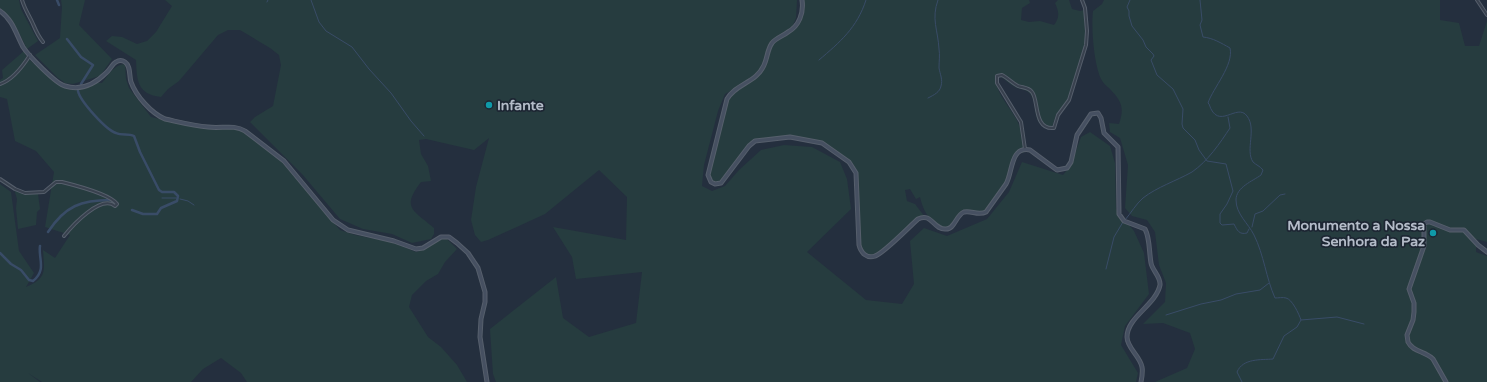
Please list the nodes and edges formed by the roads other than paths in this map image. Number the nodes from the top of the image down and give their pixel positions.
1 (22, 0) edge
2 (802, 0) edge
3 (1082, 0) edge
4 (1477, 0) edge
5 (0, 12) edge
6 (1487, 15) edge
7 (43, 42) dead end
8 (30, 56) junction
9 (0, 84) edge
10 (1025, 149) junction
11 (0, 179) edge
12 (64, 236) dead end
13 (1487, 252) edge
14 (487, 382) edge
15 (1141, 382) edge
16 (1446, 382) edge

1 - 7 street
2 - 10 main road
3 - 10 street
4 - 6 street
5 - 8 main road
8 - 9 street
8 - 14 main road
10 - 15 main road
11 - 12 street
13 - 16 main road

